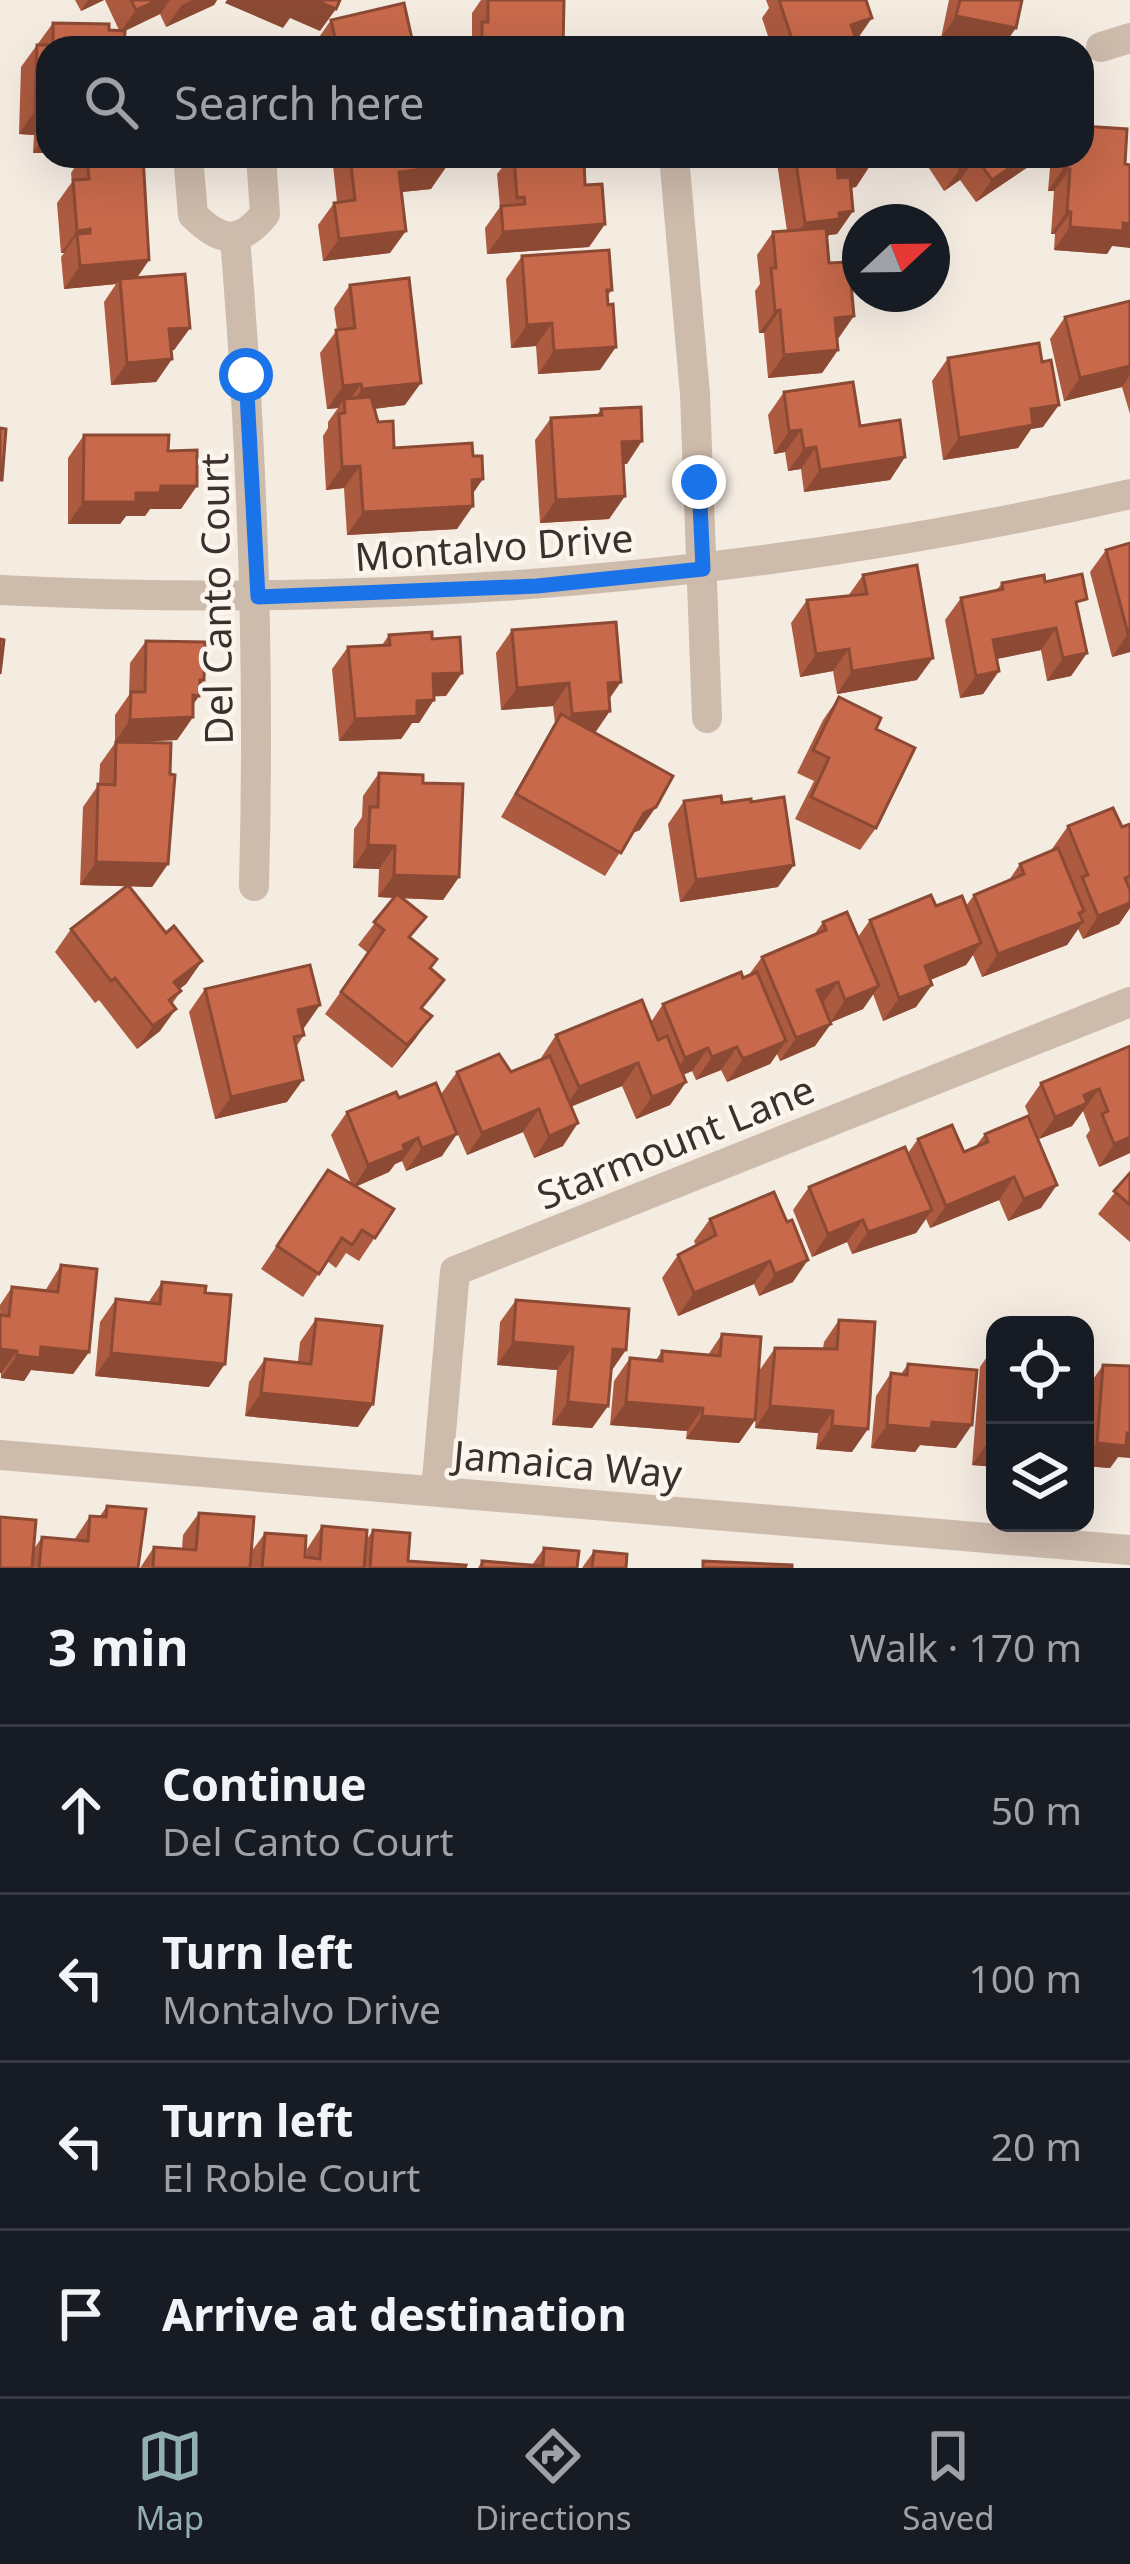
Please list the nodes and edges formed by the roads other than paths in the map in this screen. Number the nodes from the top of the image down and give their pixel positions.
1 (189, 168) edge
2 (262, 168) edge
3 (675, 168) edge
4 (235, 238) junction
5 (1130, 494) edge
6 (703, 569) junction
7 (0, 590) edge
8 (258, 597) junction
9 (707, 718) dead end
10 (254, 886) dead end
11 (1130, 1002) edge
12 (0, 1454) edge
13 (436, 1491) junction
14 (1130, 1550) edge

1 - 4 street
2 - 4 street
3 - 6 street
4 - 8 street, Del Canto Court
5 - 6 street, Montalvo Drive
6 - 8 street, Montalvo Drive
6 - 9 street
7 - 8 street, Montalvo Drive
8 - 10 street, Del Canto Court
11 - 13 street, Starmount Lane
12 - 13 street, Jamaica Way
13 - 14 street, Jamaica Way

